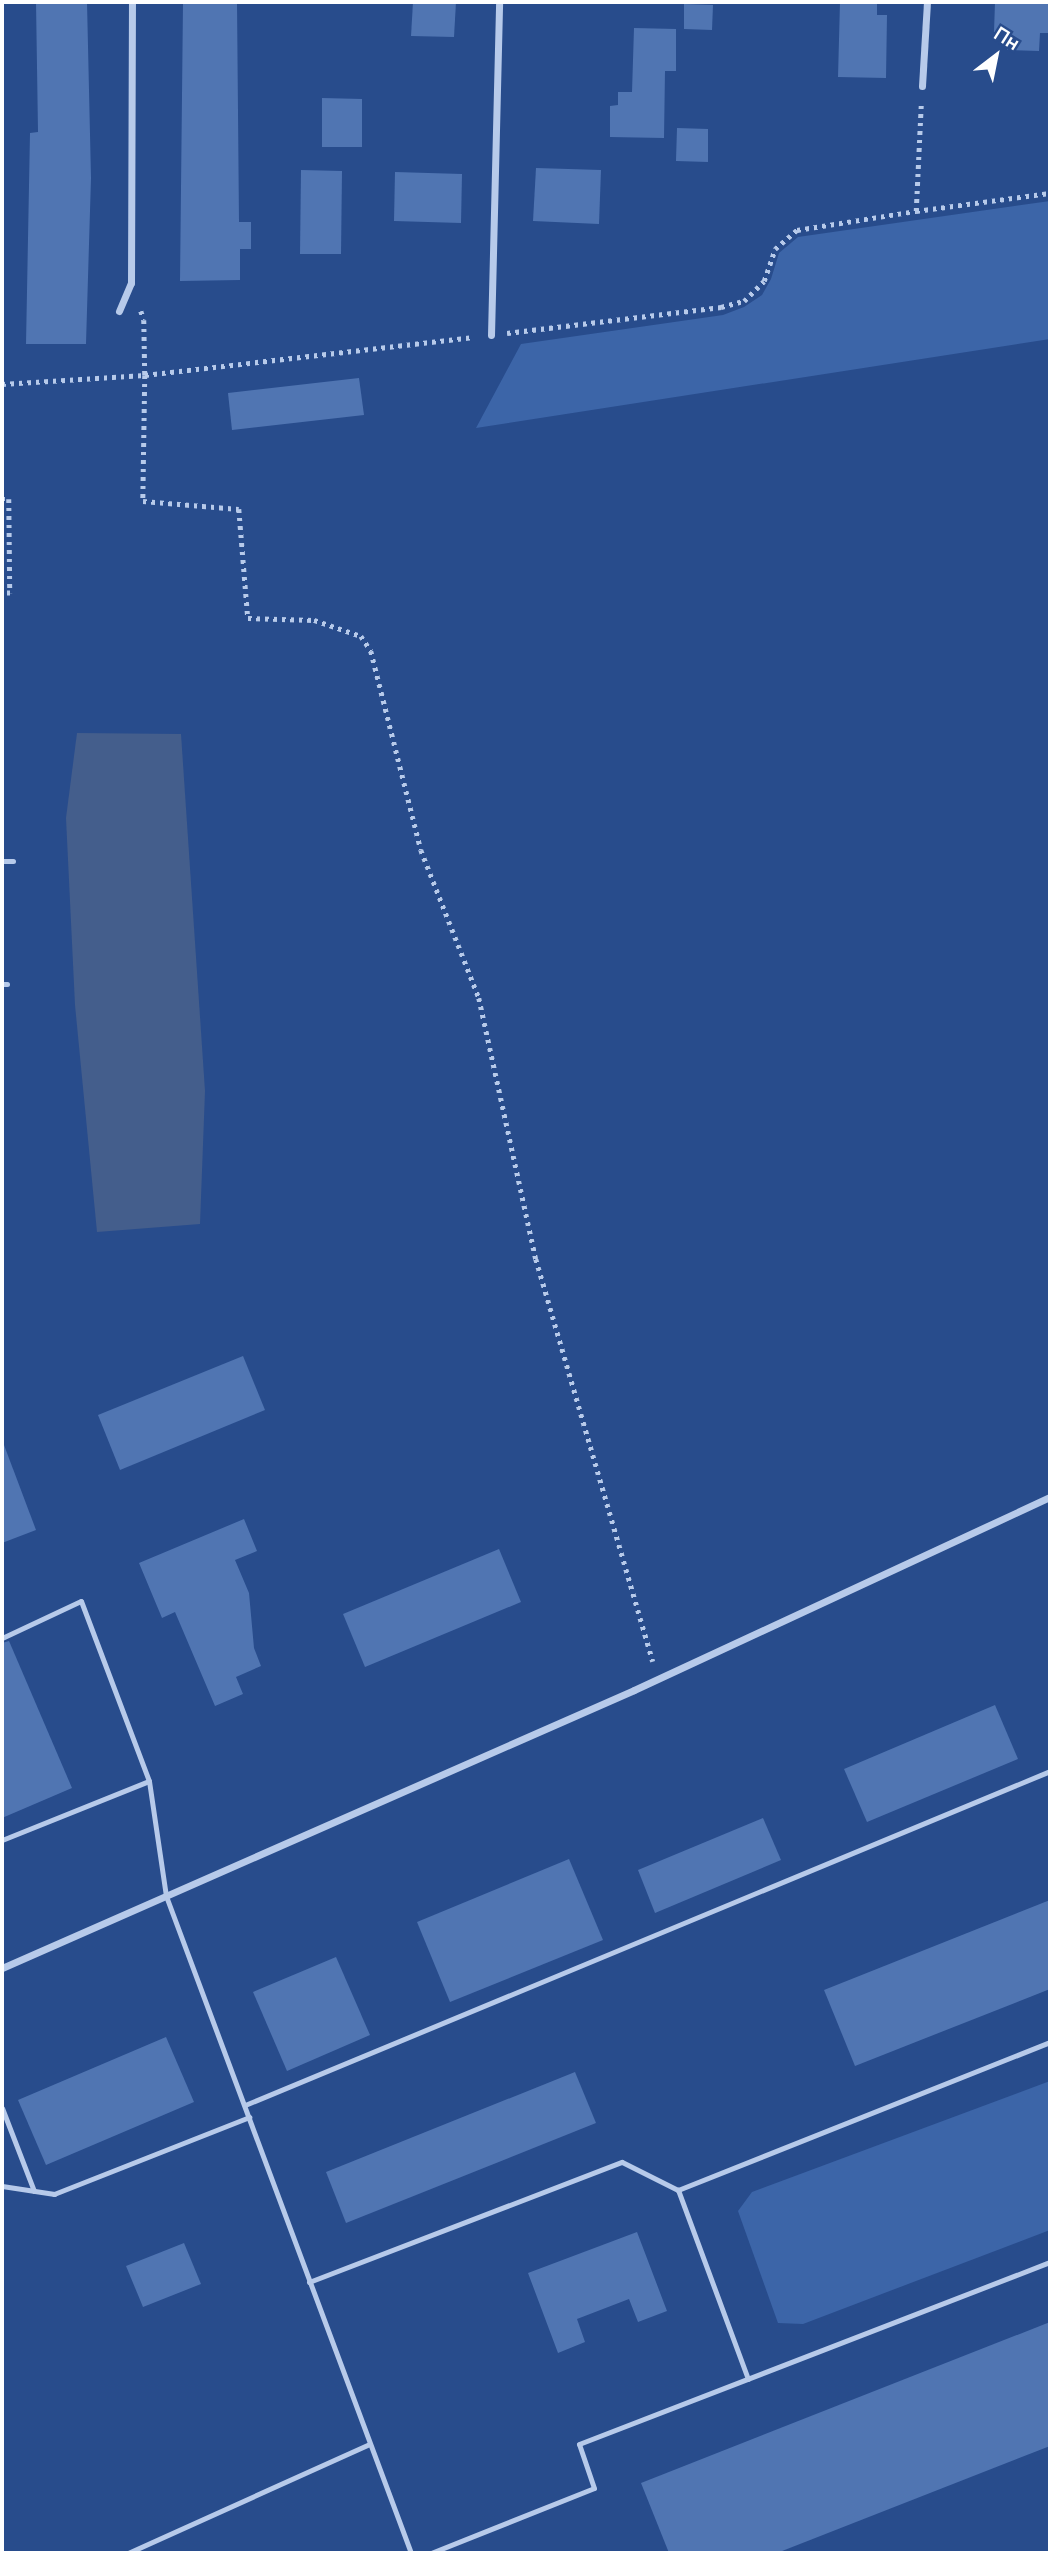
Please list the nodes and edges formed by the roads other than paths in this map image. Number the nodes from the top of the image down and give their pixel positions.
1 (132, 2) edge
2 (499, 2) edge
3 (927, 2) edge
4 (922, 86) road end
5 (119, 311) dead end
6 (491, 335) road end
7 (2, 861) edge
8 (13, 861) dead end
9 (1050, 1497) edge
10 (2, 1638) edge
11 (1050, 1772) edge
12 (149, 1781) junction
13 (2, 1840) edge
14 (166, 1896) junction
15 (2, 1968) edge
16 (1050, 2042) edge
17 (245, 2105) junction
18 (2, 2108) edge
19 (249, 2117) junction
20 (2, 2186) edge
21 (678, 2190) junction
22 (34, 2192) junction
23 (1050, 2262) edge
24 (309, 2282) junction
25 (748, 2379) junction
26 (369, 2444) junction
27 (128, 2553) edge
28 (411, 2553) edge
29 (431, 2553) edge

1 - 5 street
2 - 6 street
3 - 4 street
7 - 8 lane
9 - 14 street
10 - 12 lane
11 - 17 lane
12 - 13 lane
12 - 14 lane
14 - 15 street
14 - 17 lane
16 - 21 lane
17 - 19 lane
18 - 22 lane
19 - 22 lane
19 - 24 lane
20 - 22 lane
21 - 24 lane
21 - 25 lane
23 - 25 lane
24 - 26 lane
25 - 29 lane
26 - 27 lane
26 - 28 lane

